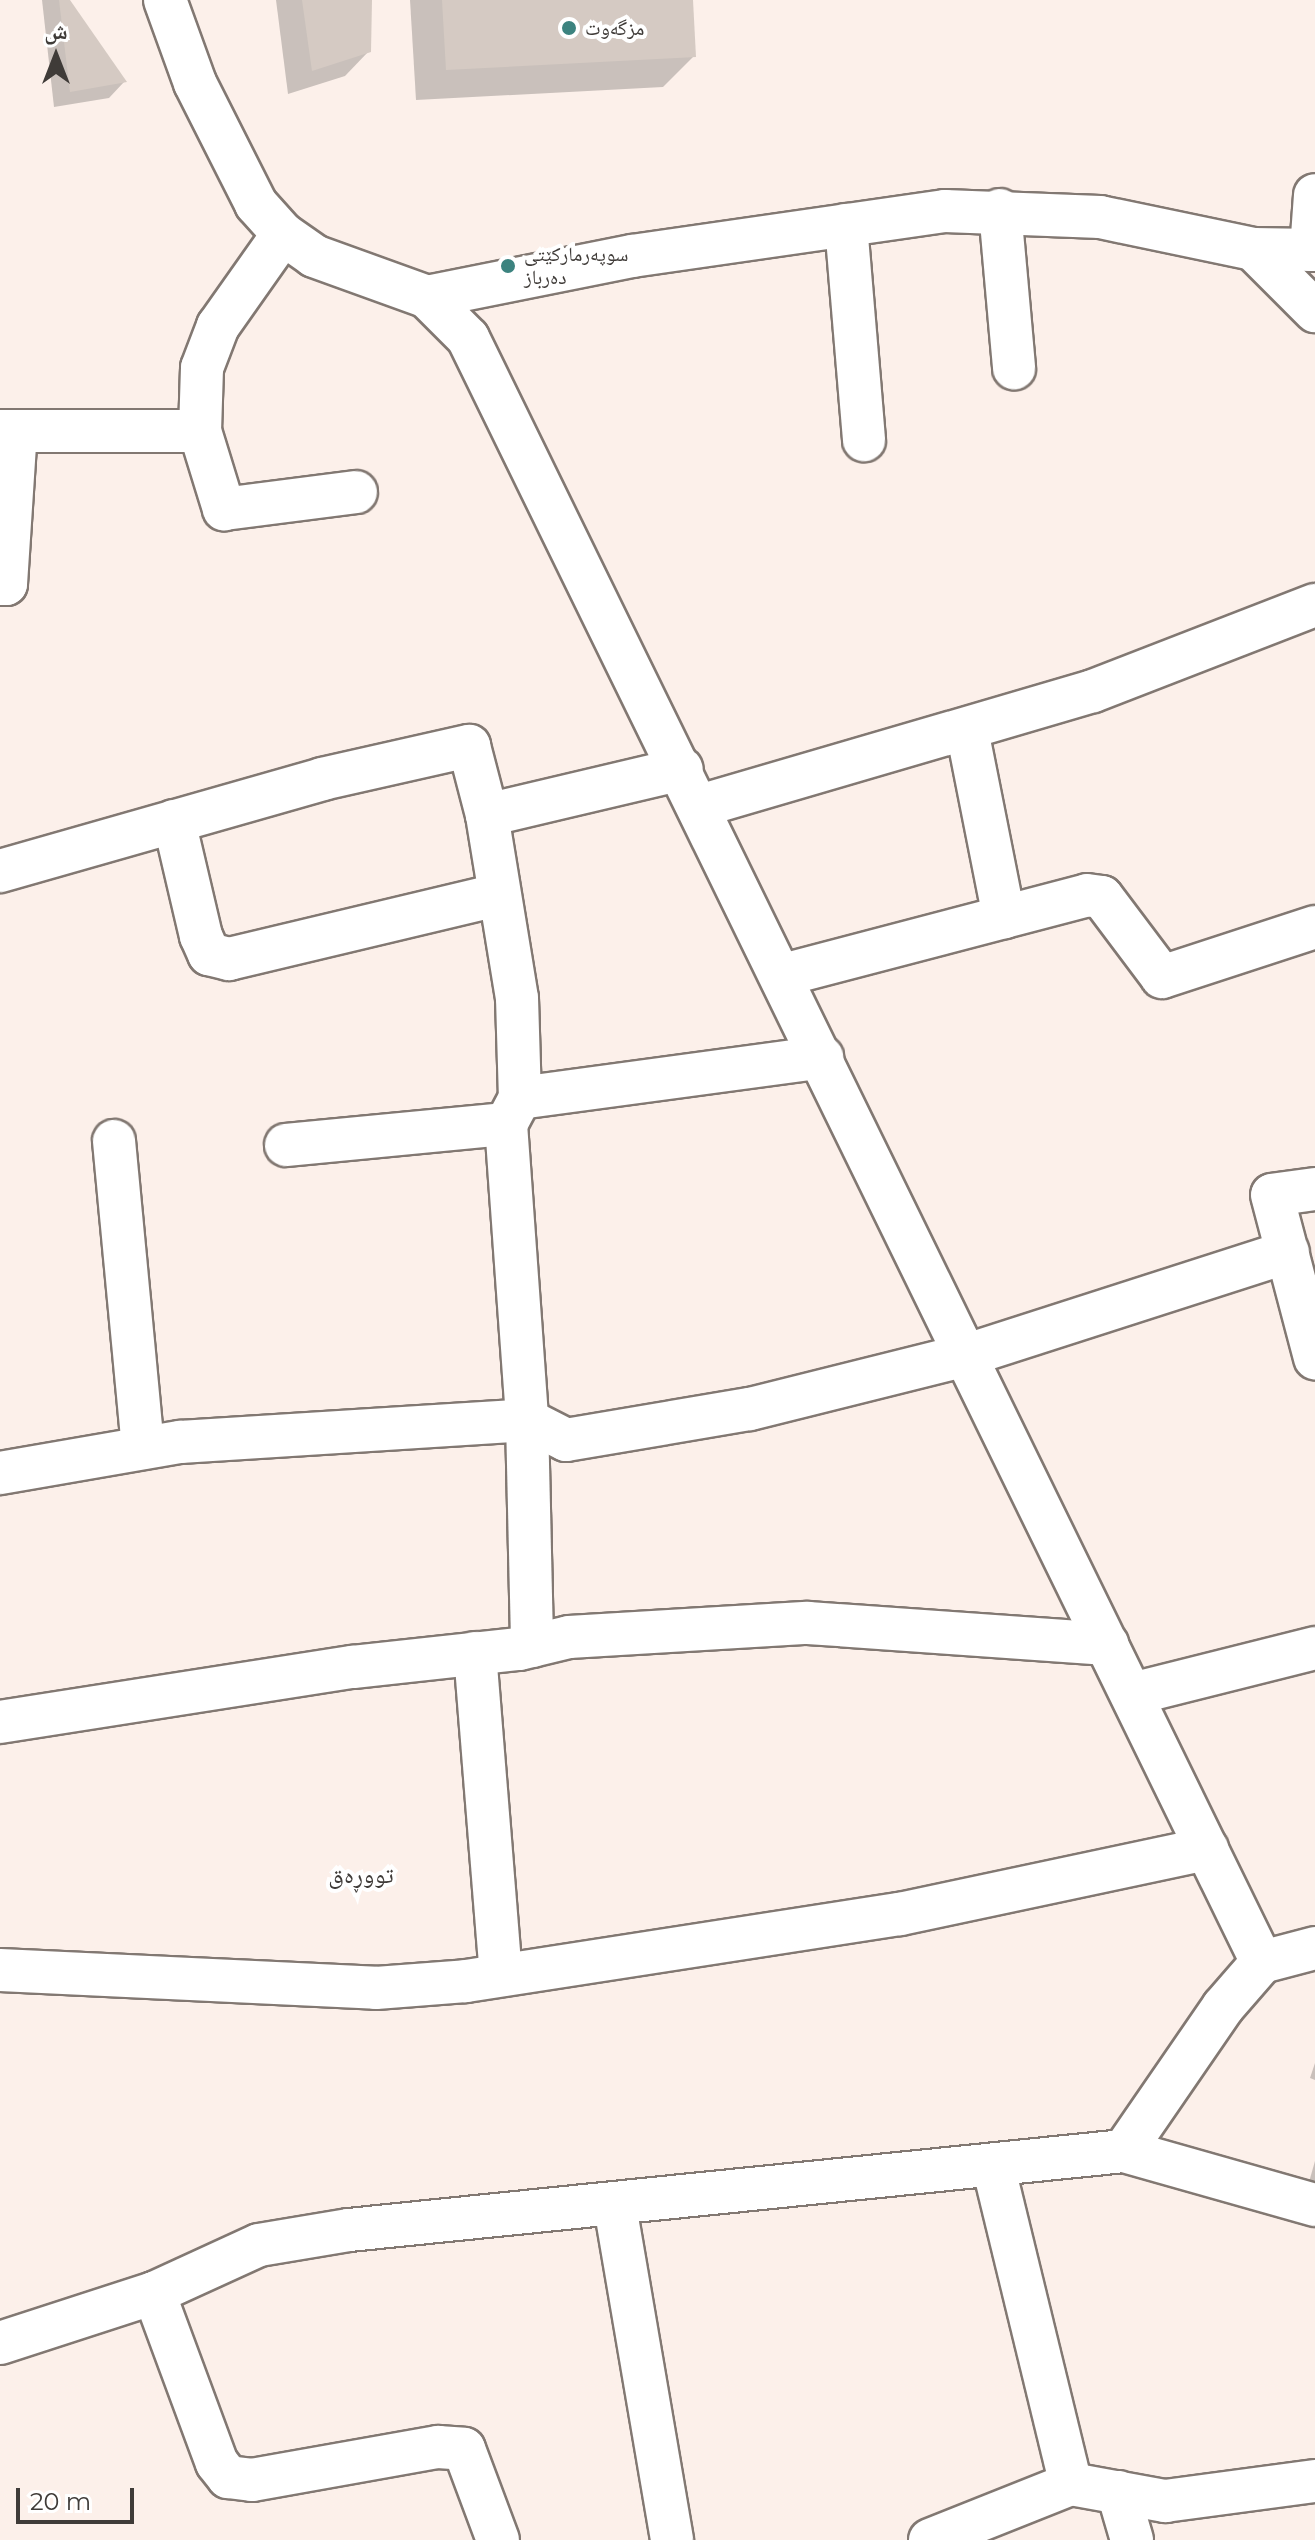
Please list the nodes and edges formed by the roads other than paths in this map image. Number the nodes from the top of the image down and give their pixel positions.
1 (165, 0) edge
2 (1315, 195) edge
3 (1000, 210) junction
4 (846, 225) junction
5 (283, 234) junction
6 (1253, 249) junction
7 (1313, 250) edge
8 (427, 297) junction
9 (1315, 311) edge
10 (1014, 368) dead end
11 (8, 431) edge
12 (200, 431) junction
13 (864, 440) dead end
14 (356, 492) dead end
15 (0, 584) edge
16 (1315, 605) edge
17 (967, 730) junction
18 (691, 787) junction
19 (487, 815) junction
20 (174, 821) junction
21 (0, 871) edge
22 (498, 895) junction
23 (1004, 917) junction
24 (1315, 927) edge
25 (783, 975) junction
26 (822, 1057) junction
27 (513, 1111) junction
28 (114, 1141) dead end
29 (286, 1145) dead end
30 (1315, 1189) edge
31 (1288, 1252) junction
32 (1313, 1343) edge
33 (967, 1355) junction
34 (527, 1420) junction
35 (143, 1448) junction
36 (0, 1473) edge
37 (1107, 1644) junction
38 (532, 1646) junction
39 (1315, 1648) edge
40 (475, 1653) junction
41 (1132, 1694) junction
42 (0, 1722) edge
43 (1207, 1849) junction
44 (1315, 1948) edge
45 (1262, 1962) junction
46 (0, 1970) edge
47 (501, 1975) junction
48 (1124, 2151) junction
49 (993, 2165) junction
50 (1315, 2205) edge
51 (615, 2206) junction
52 (154, 2293) junction
53 (0, 2343) edge
54 (1315, 2481) edge
55 (1071, 2484) junction
56 (1118, 2492) junction
57 (498, 2540) edge
58 (672, 2540) edge
59 (930, 2540) edge
60 (1132, 2540) edge

1 - 5 street
2 - 7 street
3 - 4 street
3 - 6 street
3 - 10 street
4 - 8 street
4 - 13 street
5 - 8 street
5 - 12 street
6 - 7 street
6 - 9 street
8 - 18 street
11 - 12 street
11 - 15 street
12 - 14 street
16 - 17 street
17 - 18 street
17 - 23 street
18 - 19 street
18 - 25 street
19 - 20 street
19 - 22 street
20 - 21 street
20 - 22 street
22 - 27 street
23 - 24 street
23 - 25 street
25 - 26 street
26 - 27 street
26 - 33 street
27 - 29 street
27 - 34 street
28 - 35 street
30 - 31 street
31 - 32 street
31 - 33 street
33 - 34 street
33 - 37 street
34 - 35 street
34 - 38 street
35 - 36 street
37 - 38 street
37 - 41 street
38 - 40 street
39 - 41 street
40 - 42 street
40 - 47 street
41 - 43 street
43 - 45 street
43 - 47 street
44 - 45 street
45 - 48 street
46 - 47 street
48 - 49 street
48 - 50 street
49 - 51 street
49 - 55 street
51 - 52 street
51 - 58 street
52 - 53 street
52 - 57 street
54 - 56 street
55 - 56 street
55 - 59 street
56 - 60 street

